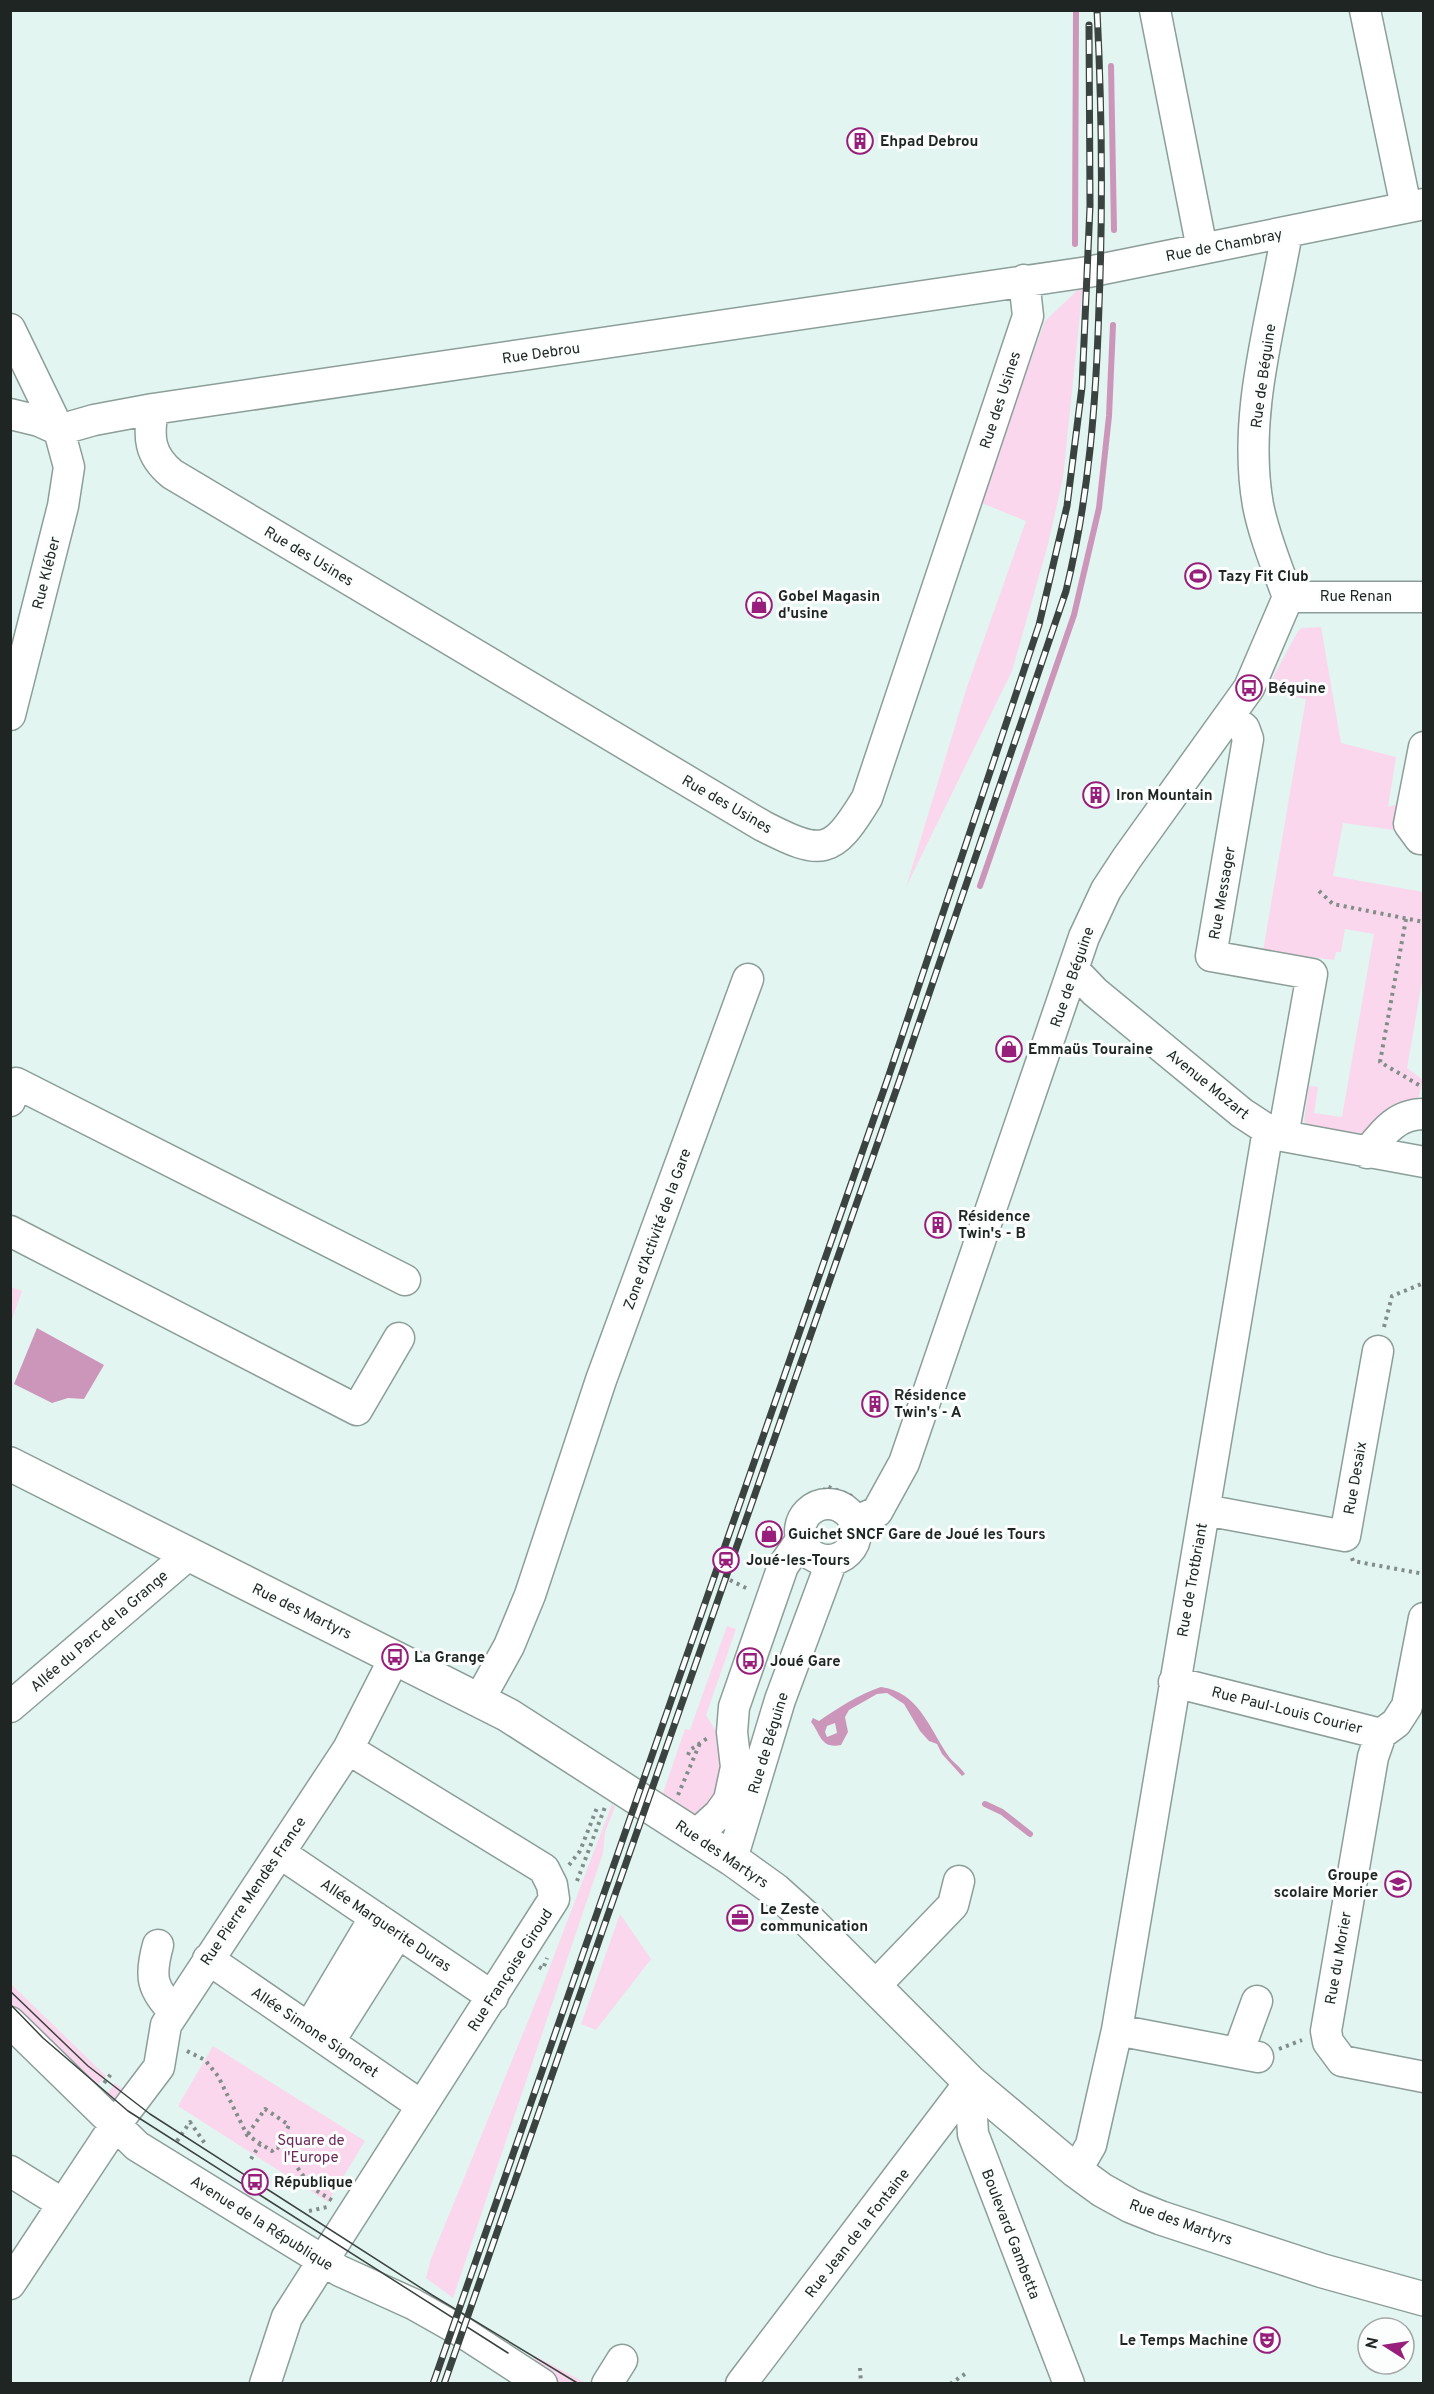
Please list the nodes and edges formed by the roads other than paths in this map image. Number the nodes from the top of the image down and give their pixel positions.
1 (1155, 10) edge
2 (1365, 10) edge
3 (1415, 205) edge
4 (1287, 232) junction
5 (1202, 249) junction
6 (1024, 280) junction
7 (10, 328) edge
8 (153, 409) junction
9 (10, 414) edge
10 (59, 430) junction
11 (1288, 597) junction
12 (1424, 597) edge
13 (10, 715) edge
14 (1229, 717) junction
15 (1424, 747) edge
16 (1422, 839) edge
17 (1073, 969) junction
18 (748, 979) dead end
19 (10, 1101) edge
20 (1423, 1103) edge
21 (1275, 1133) junction
22 (1367, 1152) junction
23 (1424, 1162) edge
24 (10, 1231) edge
25 (405, 1280) dead end
26 (399, 1338) dead end
27 (1378, 1351) road end
28 (10, 1464) edge
29 (1205, 1510) junction
30 (854, 1522) junction
31 (801, 1540) junction
32 (188, 1555) junction
33 (832, 1560) junction
34 (1424, 1618) edge
35 (395, 1657) junction
36 (1174, 1682) junction
37 (479, 1700) junction
38 (10, 1707) edge
39 (1380, 1734) junction
40 (348, 1749) junction
41 (750, 1755) junction
42 (696, 1835) junction
43 (280, 1853) junction
44 (732, 1859) junction
45 (959, 1881) dead end
46 (387, 1925) junction
47 (158, 1946) dead end
48 (208, 1959) junction
49 (875, 1986) junction
50 (493, 1997) junction
51 (1257, 2001) dead end
52 (174, 2012) junction
53 (12, 2029) edge
54 (1117, 2030) junction
55 (319, 2035) junction
56 (1424, 2077) edge
57 (970, 2082) junction
58 (422, 2106) junction
59 (116, 2124) junction
60 (10, 2171) edge
61 (1076, 2171) junction
62 (63, 2204) junction
63 (323, 2261) junction
64 (10, 2284) edge
65 (1424, 2299) edge
66 (265, 2384) edge
67 (542, 2384) edge
68 (741, 2384) edge
69 (1069, 2384) edge

1 - 5 street
2 - 3 street
3 - 4 street, Rue de Chambray
4 - 5 street, Rue de Chambray
4 - 11 street, Rue de Béguine
5 - 6 street, Rue de Chambray
6 - 8 street, Rue Debrou
6 - 8 street, Rue des Usines
7 - 10 street, Rue Kléber
8 - 10 street, Rue Debrou
9 - 10 street
10 - 13 street, Rue Kléber
11 - 12 street, Rue Renan
11 - 14 street, Rue de Béguine
14 - 17 street, Rue de Béguine
14 - 21 street, Rue Messager
15 - 16 street
17 - 21 street, Avenue Mozart
17 - 30 street, Rue de Béguine
18 - 37 street, Zone d’Activité de la Gare
19 - 25 street
20 - 22 street
21 - 22 street, Avenue Mozart
21 - 29 street, Rue de Trotbriant
22 - 23 street, Avenue Mozart
24 - 26 street
27 - 29 street, Rue Desaix
28 - 32 main road, Rue des Martyrs
29 - 36 street, Rue de Trotbriant
30 - 31 street, Rue de Béguine
30 - 33 street, Rue de Béguine
31 - 33 street
31 - 41 street, Rue de Béguine
32 - 35 main road, Rue des Martyrs
32 - 38 street, Allée du Parc de la Grange
33 - 41 street, Rue de Béguine
34 - 39 street, Rue Paul-Louis Courier
35 - 37 main road, Rue des Martyrs
35 - 40 street, Rue Pierre Mendès France
36 - 39 street, Rue Paul-Louis Courier
36 - 54 street, Rue de Trotbriant
37 - 42 main road, Rue des Martyrs
39 - 56 street, Rue du Morier
40 - 43 street, Rue Pierre Mendès France
40 - 50 street, Rue Françoise Giroud
41 - 42 street, Rue de Béguine
41 - 44 street, Rue de Béguine
42 - 44 main road, Rue des Martyrs
43 - 46 street, Allée Marguerite Duras
43 - 48 street, Rue Pierre Mendès France
44 - 49 main road, Rue des Martyrs
45 - 49 street
46 - 50 street, Allée Marguerite Duras
46 - 55 street
47 - 52 street
48 - 52 street, Rue Pierre Mendès France
48 - 55 street, Allée Simone Signoret
49 - 57 main road, Rue des Martyrs
50 - 58 street, Rue Françoise Giroud
51 - 54 street
52 - 59 street, Rue Pierre Mendès France
53 - 59 street, Avenue de la République
54 - 61 street, Rue de Trotbriant
55 - 58 street, Allée Simone Signoret
57 - 61 main road, Rue des Martyrs
57 - 68 street, Rue Jean de la Fontaine
57 - 69 street, Boulevard Gambetta
58 - 63 street, Rue Françoise Giroud
59 - 62 street, Rue Pierre Mendès France
59 - 63 street, Avenue de la République
60 - 62 street
61 - 65 main road, Rue des Martyrs
62 - 64 street, Rue Pierre Mendès France
63 - 66 street, Rue Françoise Giroud
63 - 67 street, Avenue de la République

